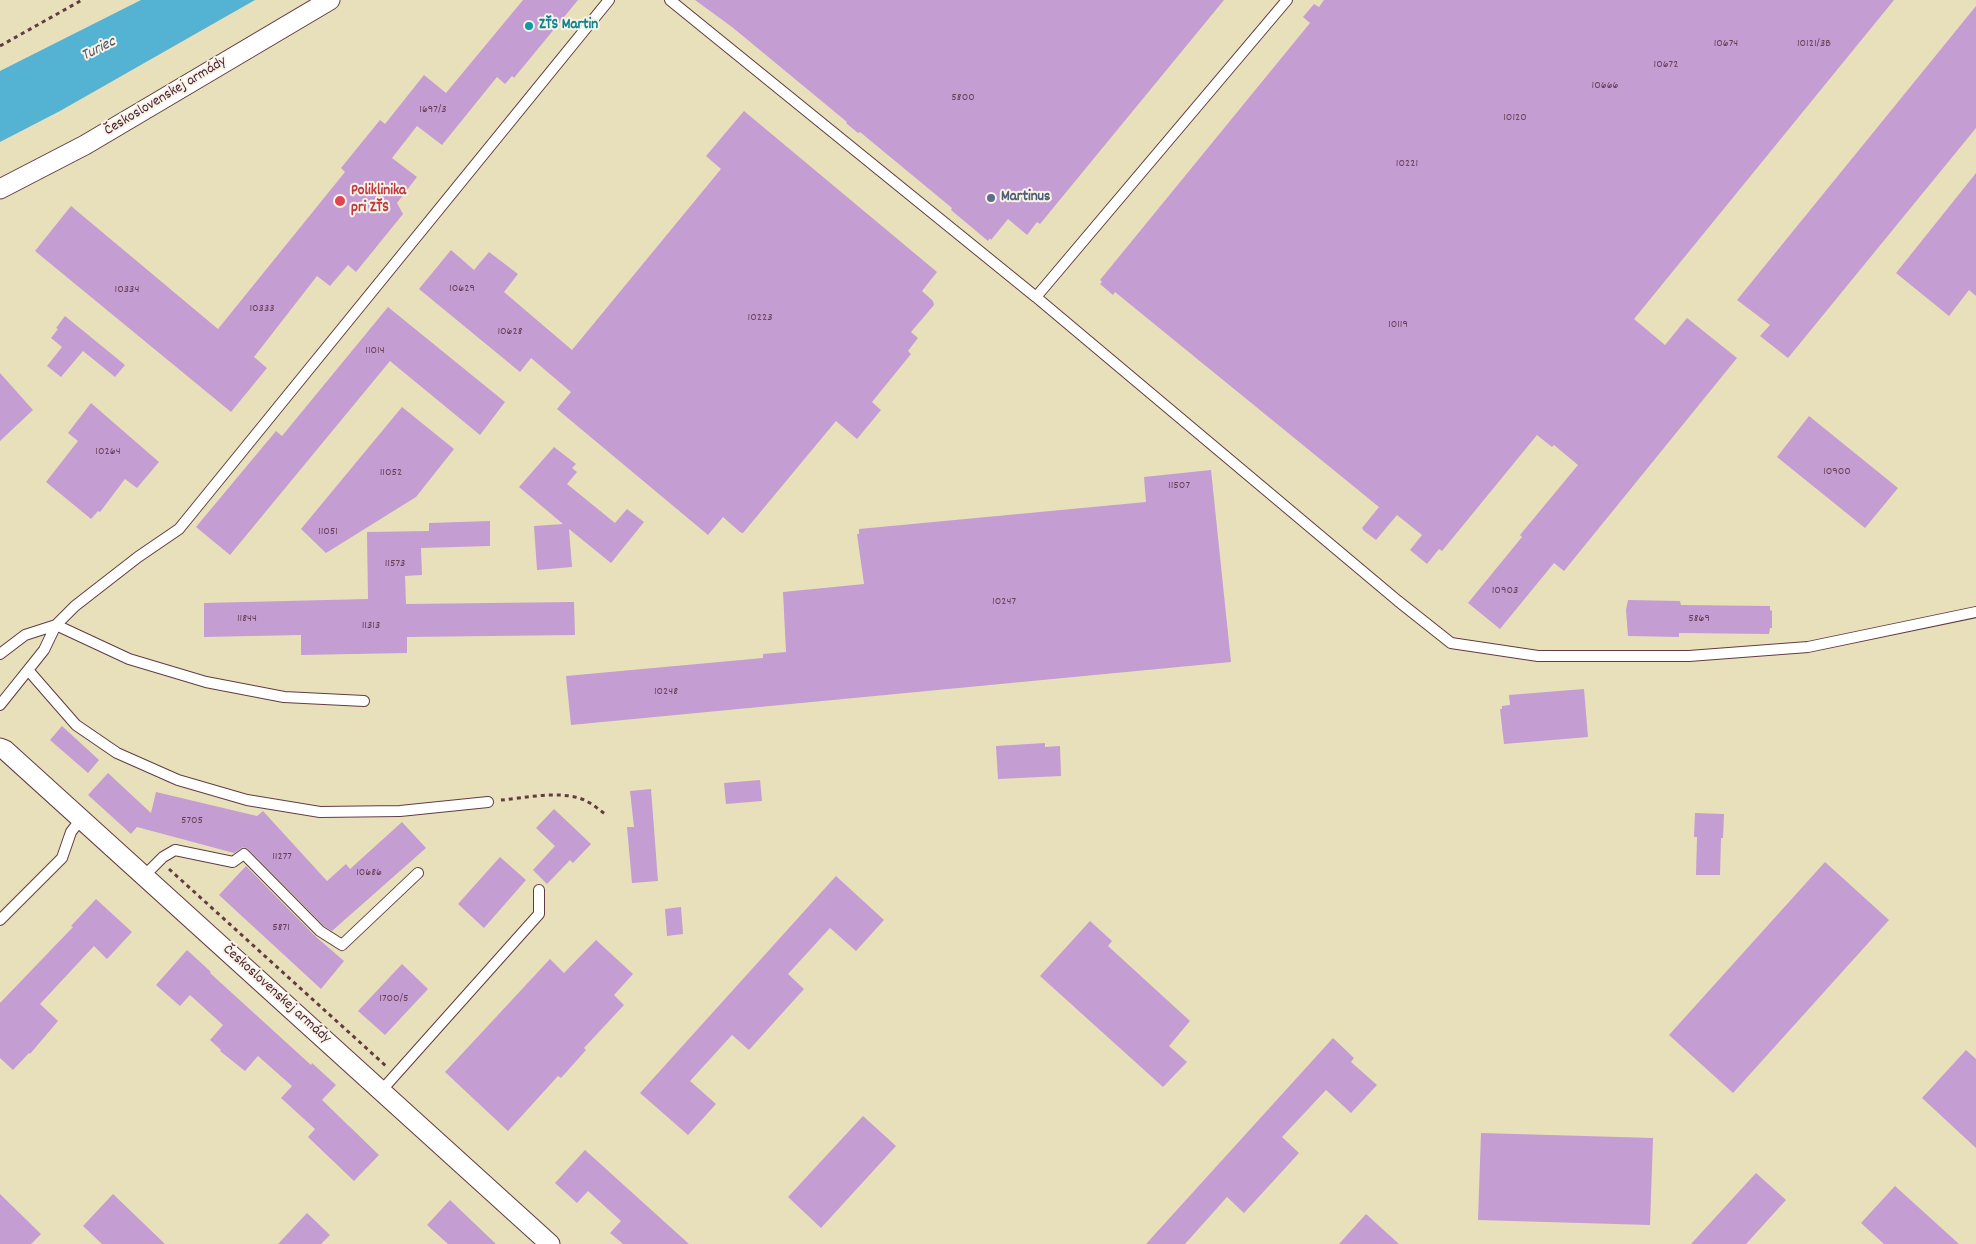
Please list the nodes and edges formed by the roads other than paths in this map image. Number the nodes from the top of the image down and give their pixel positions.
1 (330, 0) edge
2 (609, 0) edge
3 (670, 0) edge
4 (1287, 0) edge
5 (0, 189) edge
6 (1036, 297) junction
7 (1976, 612) edge
8 (56, 625) junction
9 (0, 654) edge
10 (28, 670) junction
11 (364, 701) dead end
12 (0, 705) edge
13 (0, 748) edge
14 (488, 802) road end
15 (81, 819) junction
16 (418, 873) dead end
17 (144, 876) junction
18 (539, 890) dead end
19 (0, 920) edge
20 (381, 1091) junction
21 (550, 1244) edge

1 - 5 street, Československej armády
2 - 8 lane
3 - 6 lane
4 - 6 lane
6 - 7 lane
8 - 9 lane
8 - 10 lane
8 - 11 lane
10 - 12 lane
10 - 14 lane
13 - 15 street, Československej armády
15 - 17 street, Československej armády
15 - 19 lane
16 - 17 lane
17 - 20 street, Československej armády
18 - 20 lane
20 - 21 street, Československej armády

